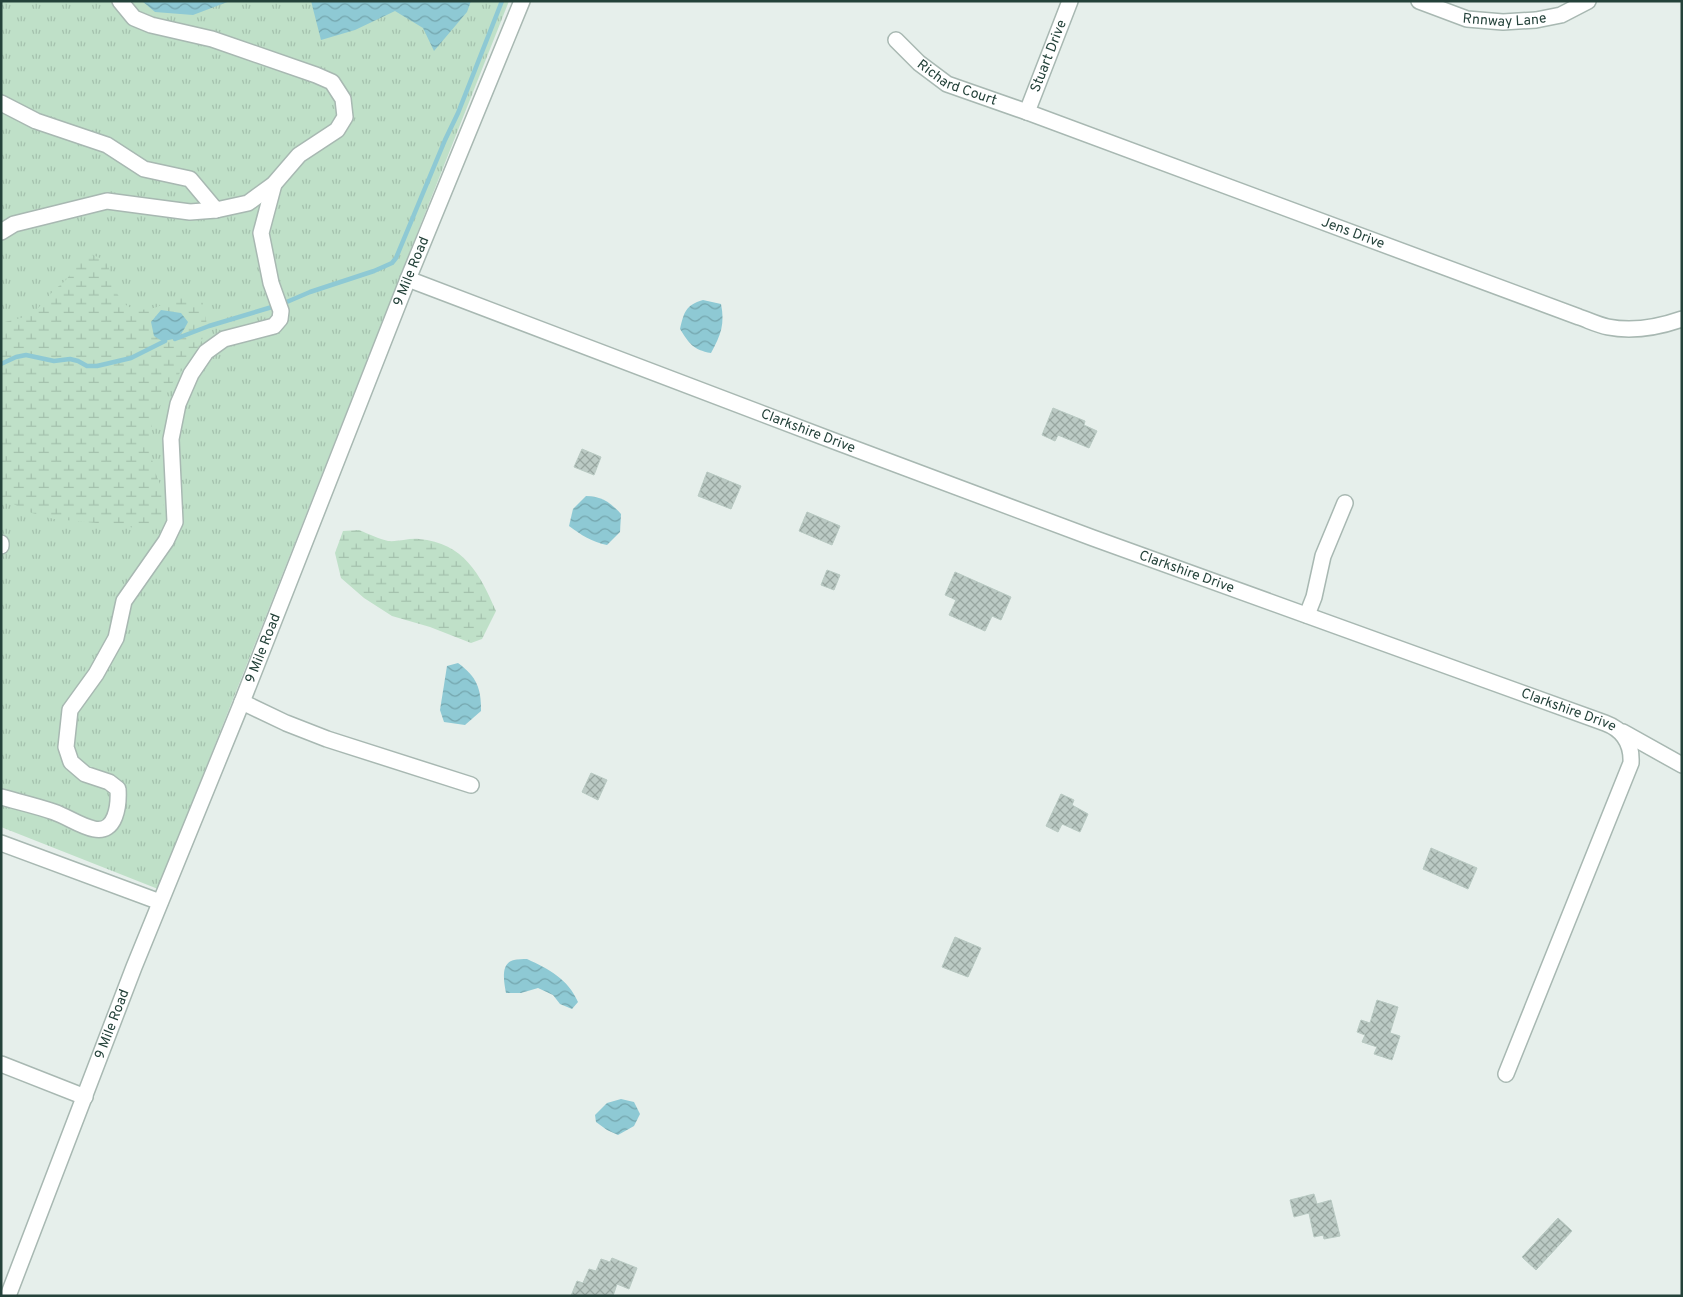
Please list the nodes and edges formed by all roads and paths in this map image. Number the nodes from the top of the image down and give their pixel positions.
1 (120, 1) edge
2 (522, 1) edge
3 (1070, 1) edge
4 (1419, 1) edge
5 (1588, 1) edge
6 (896, 40) dead end
7 (1, 102) edge
8 (1027, 112) junction
9 (274, 184) junction
10 (216, 210) junction
11 (1, 232) edge
12 (408, 279) junction
13 (1682, 319) edge
14 (1345, 503) dead end
15 (1307, 615) junction
16 (242, 702) junction
17 (1619, 730) junction
18 (1682, 765) edge
19 (471, 785) dead end
20 (1, 797) edge
21 (1, 843) edge
22 (160, 902) junction
23 (1, 1064) edge
24 (1506, 1074) dead end
25 (85, 1097) junction
26 (8, 1296) edge

1 - 9 street
2 - 12 street, 9 Mile Road
3 - 8 street, Stuart Drive
4 - 5 street, Rnnway Lane
6 - 8 street, Richard Court
7 - 10 street
8 - 13 street, Jens Drive
9 - 10 street
9 - 20 street
10 - 11 street
12 - 15 street, Clarkshire Drive
12 - 16 street, 9 Mile Road
14 - 15 street
15 - 17 street, Clarkshire Drive
16 - 19 street
16 - 22 street, 9 Mile Road
17 - 18 street
17 - 24 street, Clarkshire Drive
21 - 22 street
22 - 25 street, 9 Mile Road
23 - 25 street
25 - 26 street, 9 Mile Road

